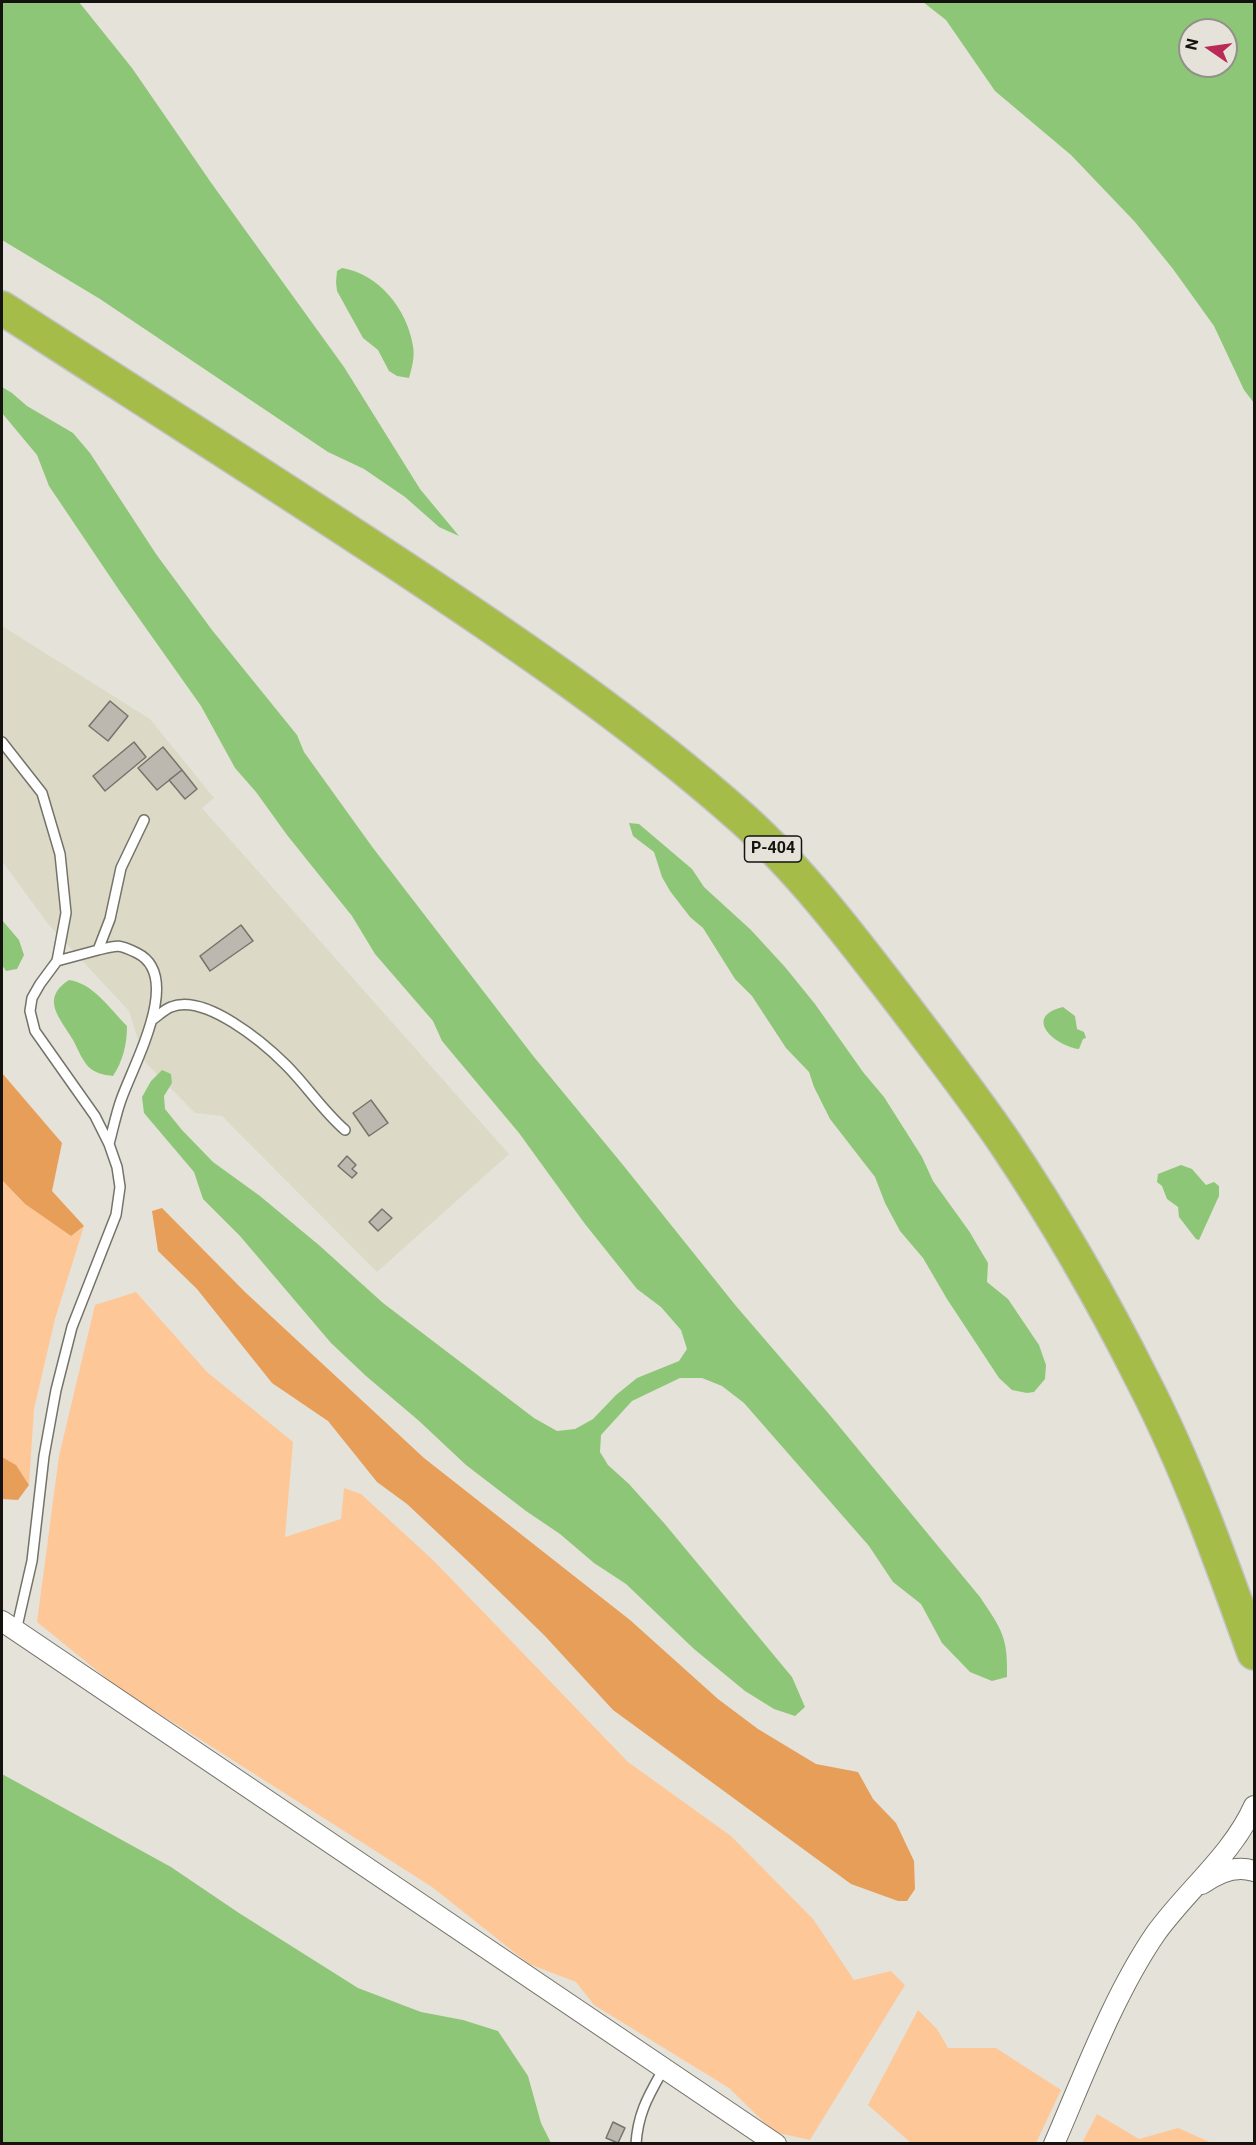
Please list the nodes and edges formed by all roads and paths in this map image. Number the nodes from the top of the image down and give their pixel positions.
1 (2, 308) edge
2 (2, 742) edge
3 (144, 820) dead end
4 (98, 950) junction
5 (57, 961) junction
6 (152, 1020) junction
7 (345, 1130) dead end
8 (109, 1144) junction
9 (9, 1626) edge
10 (1254, 1653) edge
11 (1254, 1806) edge
12 (1254, 1832) edge
13 (1213, 1865) junction
14 (1254, 1871) edge
15 (1183, 1899) junction
16 (664, 2068) junction
17 (636, 2144) edge
18 (776, 2144) edge
19 (1054, 2144) edge

1 - 10 highway, Р-404
2 - 5 lane
3 - 4 lane
4 - 5 lane
4 - 6 lane
5 - 8 lane
6 - 7 lane
6 - 8 lane
8 - 9 lane
9 - 16 street
11 - 13 street
12 - 13 street
13 - 15 street
14 - 15 street
15 - 19 street
16 - 17 lane
16 - 18 street

